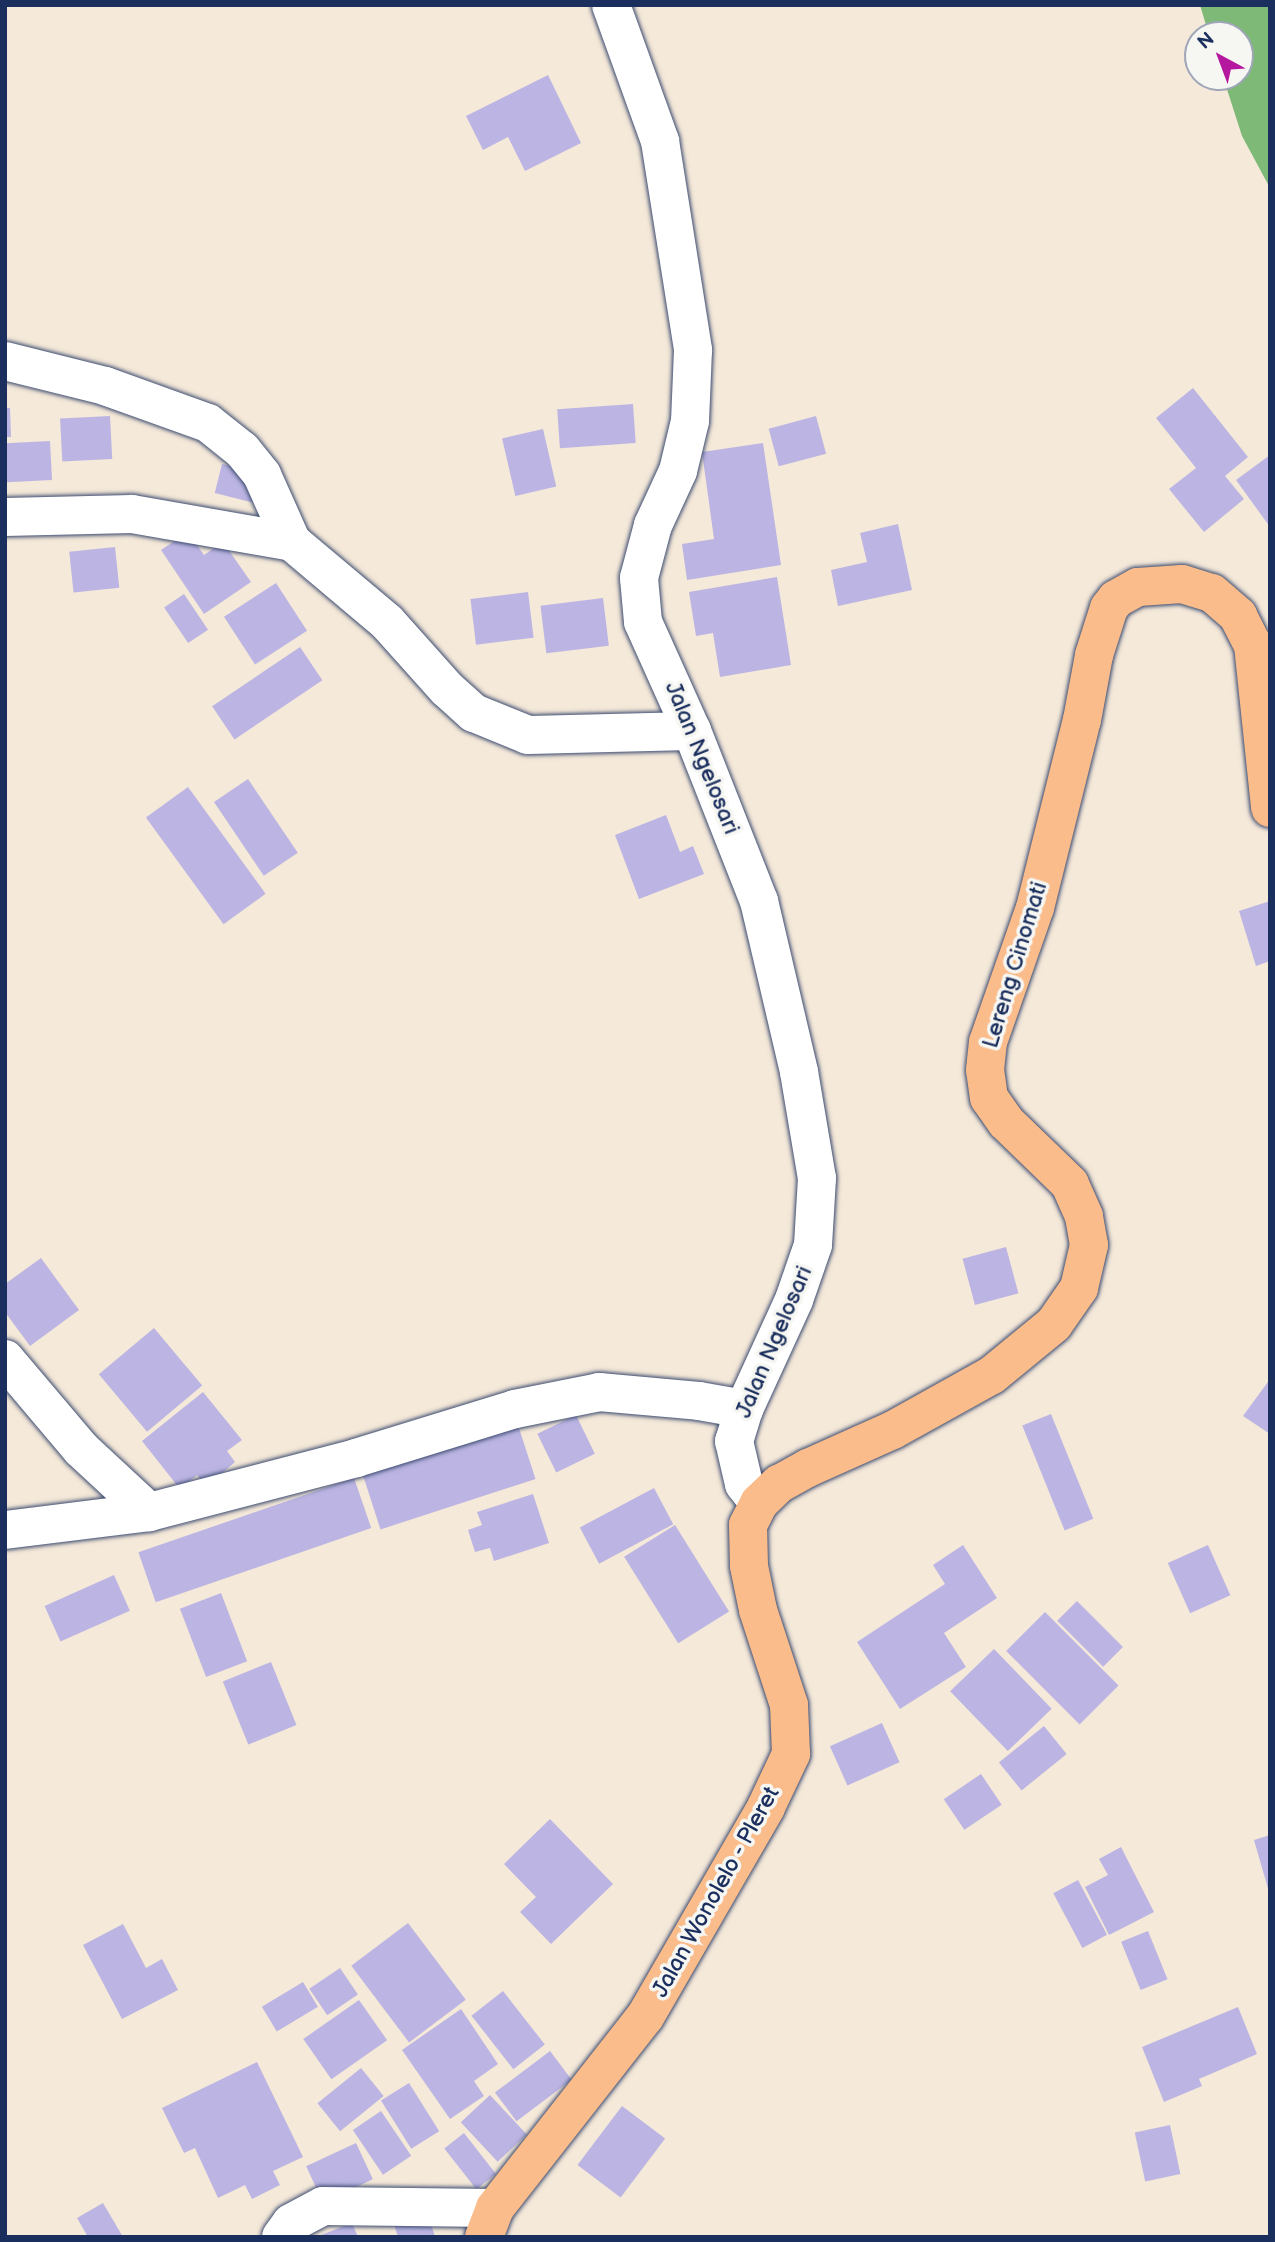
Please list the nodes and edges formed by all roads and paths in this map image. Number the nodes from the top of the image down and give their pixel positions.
1 (611, 5) edge
2 (5, 361) edge
3 (5, 517) edge
4 (292, 542) junction
5 (692, 731) junction
6 (1270, 808) edge
7 (5, 1359) edge
8 (744, 1409) junction
9 (759, 1503) junction
10 (149, 1512) junction
11 (5, 1530) edge
12 (489, 2222) edge
13 (281, 2237) edge

1 - 5 street, Jalan Ngelosari
2 - 4 street
3 - 4 street
4 - 5 street
5 - 8 street, Jalan Ngelosari
6 - 9 main road, Lereng Cinomati
7 - 10 street
8 - 9 street, Jalan Ngelosari
8 - 10 street
9 - 12 main road, Jalan Wonolelo - Pleret
10 - 11 street
12 - 13 street

